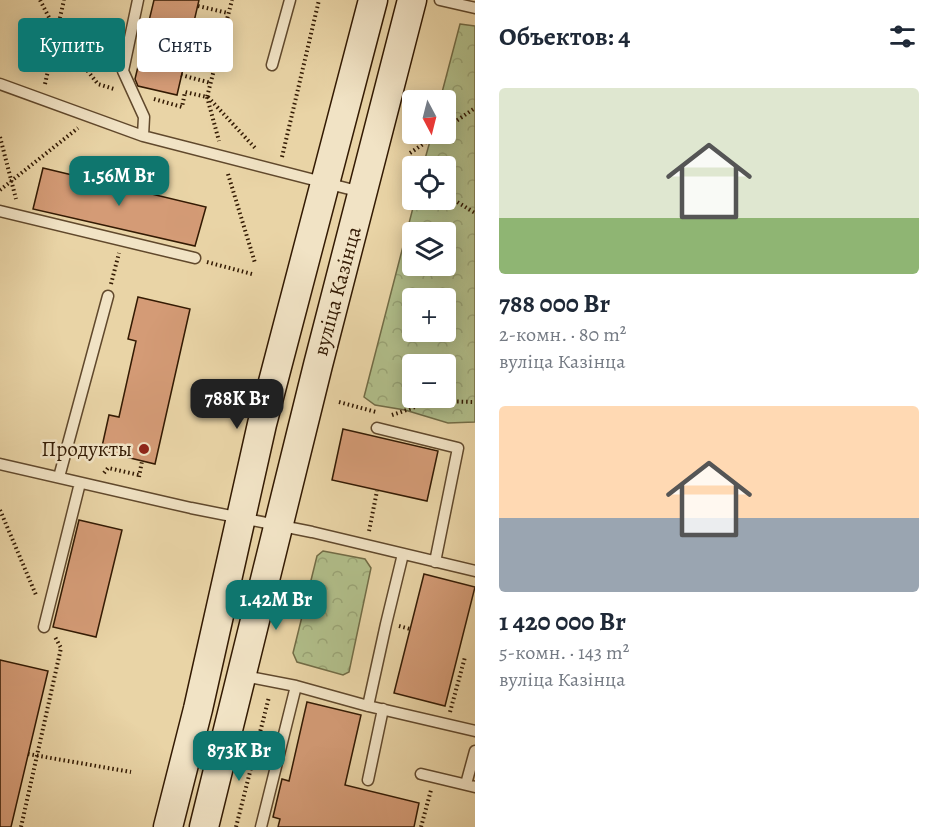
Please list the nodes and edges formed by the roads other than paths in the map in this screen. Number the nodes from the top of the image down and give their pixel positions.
1 (138, 0) edge
2 (290, 0) edge
3 (373, 0) edge
4 (412, 0) edge
5 (441, 0) edge
6 (475, 8) edge
7 (272, 65) dead end
8 (0, 84) edge
9 (143, 136) junction
10 (325, 184) junction
11 (363, 193) junction
12 (0, 212) edge
13 (195, 258) dead end
14 (108, 296) road end
15 (377, 428) dead end
16 (0, 464) edge
17 (59, 477) junction
18 (80, 483) junction
19 (241, 518) junction
20 (278, 525) junction
21 (403, 554) junction
22 (435, 562) junction
23 (475, 571) edge
24 (44, 627) dead end
25 (241, 675) junction
26 (296, 686) junction
27 (368, 706) junction
28 (383, 709) junction
29 (475, 731) edge
30 (475, 751) edge
31 (422, 774) dead end
32 (368, 780) dead end
33 (470, 785) edge
34 (168, 827) edge
35 (204, 827) edge
36 (261, 827) edge

1 - 9 lane
2 - 7 lane
3 - 10 main road, вуліца Казінца
4 - 11 main road, вуліца Казінца
5 - 6 lane
8 - 9 lane
9 - 10 lane
10 - 11 lane
10 - 19 main road, вуліца Казінца
11 - 20 main road, вуліца Казінца
12 - 13 lane
14 - 17 lane
15 - 22 lane
16 - 17 lane
17 - 18 lane
18 - 19 lane
18 - 24 lane
19 - 20 lane
19 - 34 main road, вуліца Казінца
20 - 21 lane
20 - 25 main road, вуліца Казінца
21 - 22 lane
21 - 27 lane
22 - 23 lane
25 - 26 lane
25 - 35 main road, вуліца Казінца
26 - 27 lane
26 - 36 lane
27 - 28 lane
28 - 29 lane
28 - 32 lane
30 - 33 lane
31 - 33 lane

